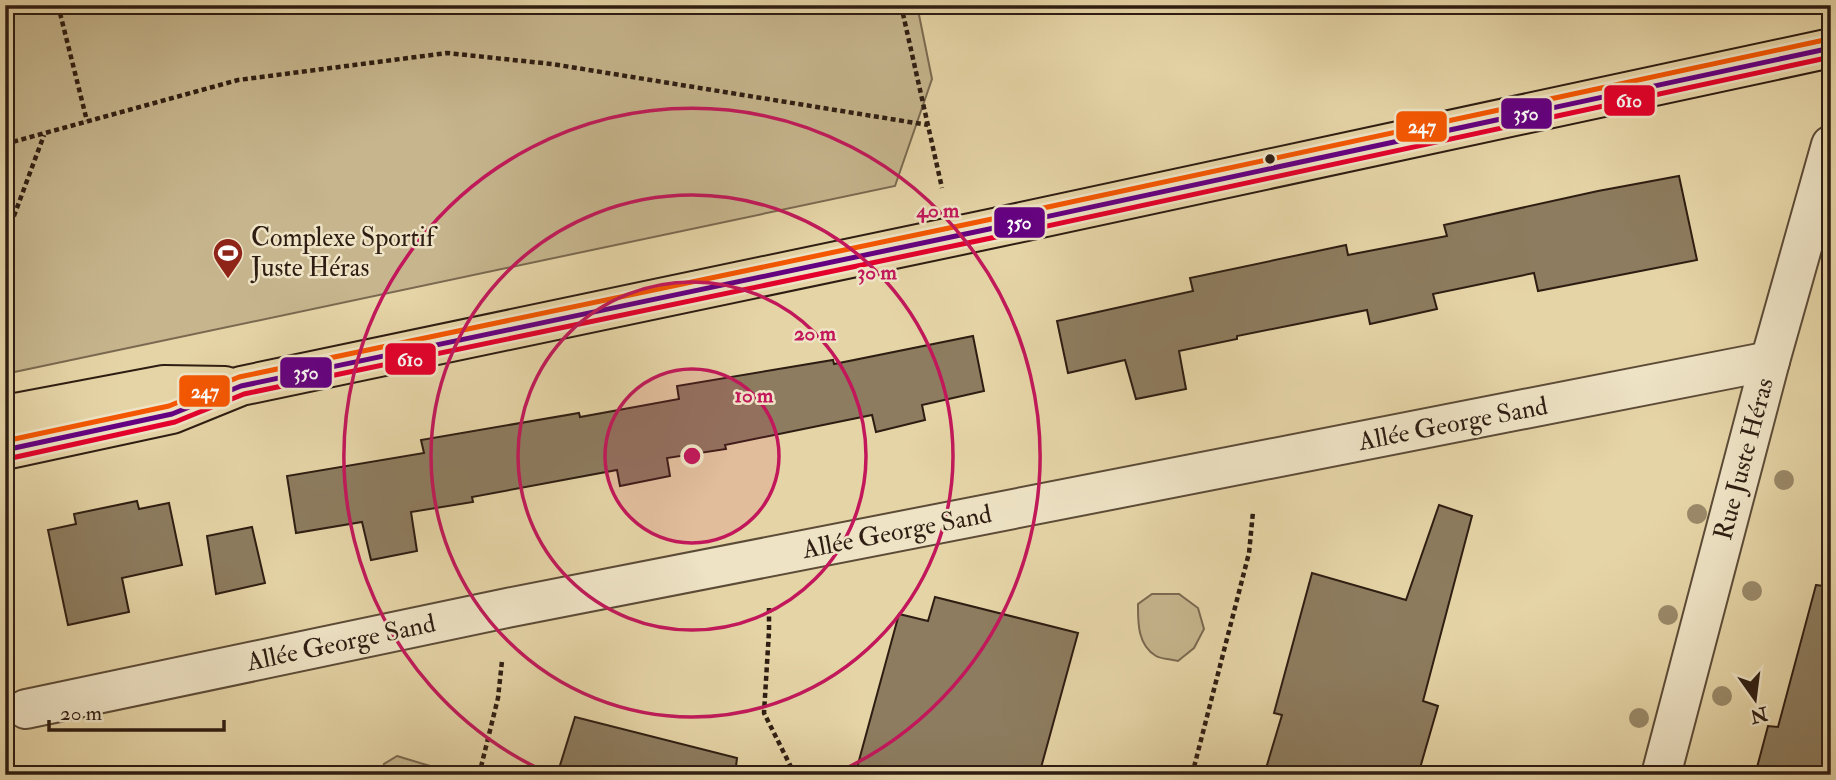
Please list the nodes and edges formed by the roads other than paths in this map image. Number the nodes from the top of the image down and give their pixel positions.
1 (1831, 48) edge
2 (1831, 145) edge
3 (1769, 361) junction
4 (241, 386) junction
5 (5, 415) edge
6 (5, 450) edge
7 (26, 709) dead end
8 (1661, 775) edge

1 - 4 main road
2 - 3 street, Rue Juste Héras
3 - 7 street, Allée George Sand
3 - 8 street, Rue Juste Héras
4 - 5 main road
4 - 6 main road

